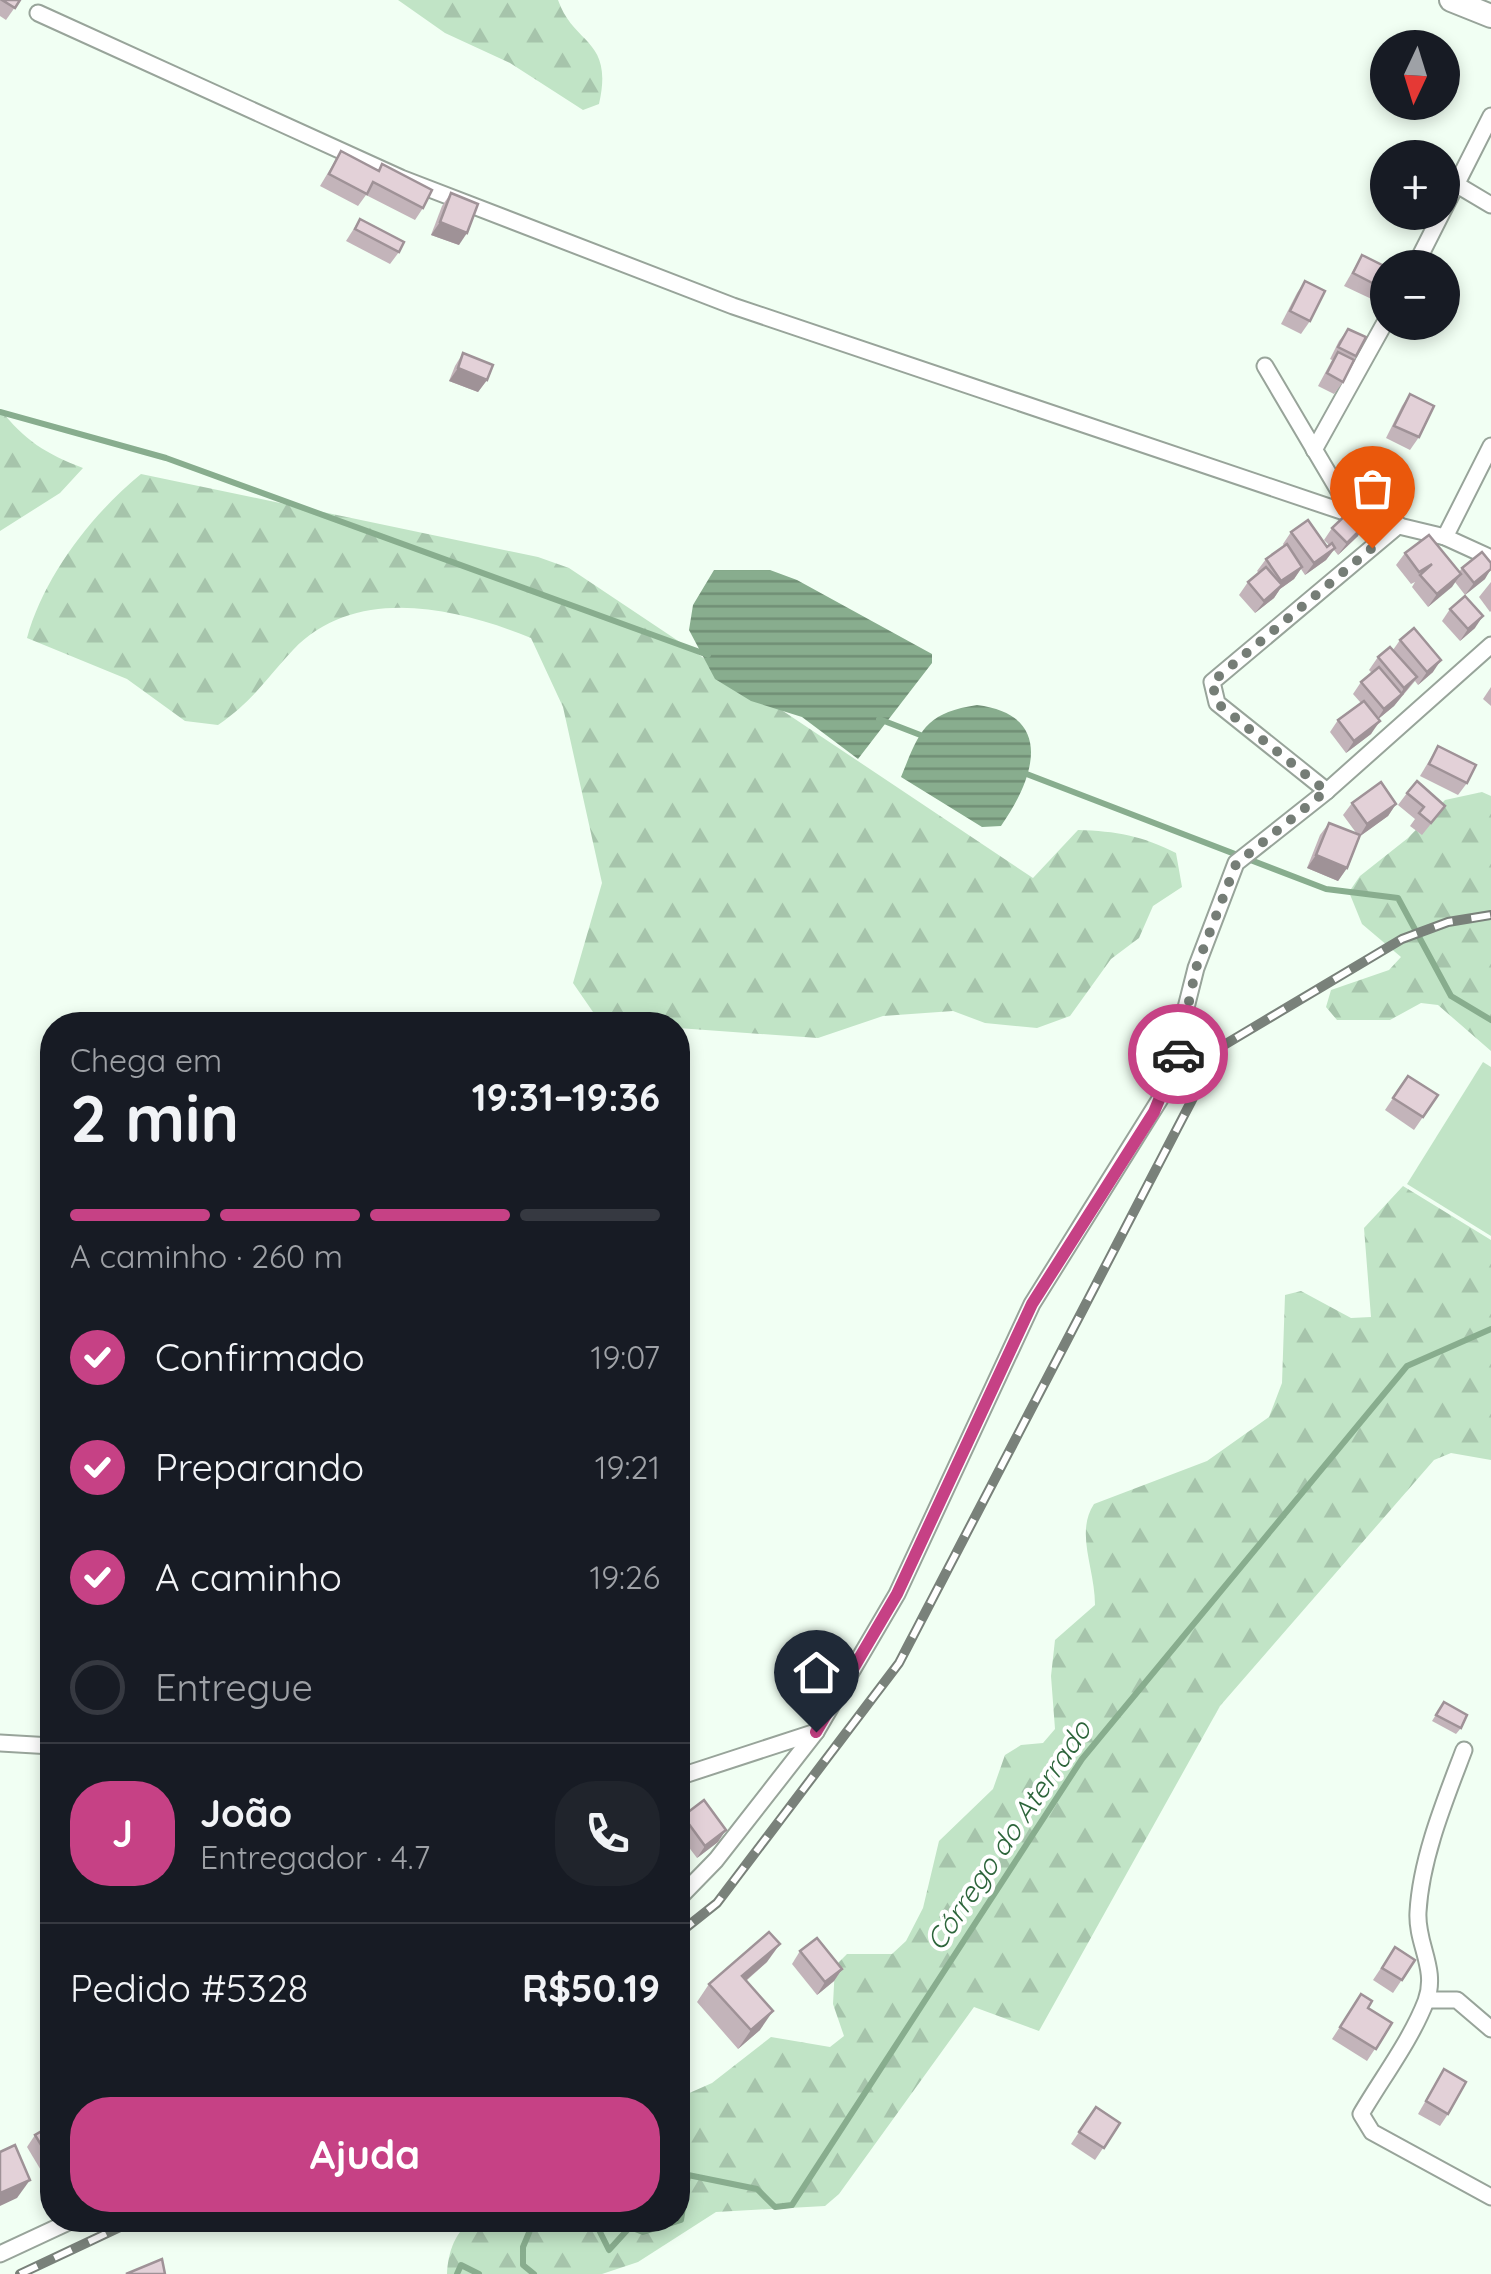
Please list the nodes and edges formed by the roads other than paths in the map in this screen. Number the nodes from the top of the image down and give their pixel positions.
1 (1451, 0) edge
2 (38, 13) dead end
3 (1491, 16) edge
4 (1491, 116) edge
5 (1460, 184) edge
6 (1460, 187) edge
7 (1491, 205) edge
8 (1375, 340) edge
9 (1265, 366) dead end
10 (1491, 446) edge
11 (1314, 450) junction
12 (1353, 514) junction
13 (1398, 526) junction
14 (1445, 536) junction
15 (1491, 558) edge
16 (1491, 644) edge
17 (1326, 791) junction
18 (816, 1732) junction
19 (0, 1743) edge
20 (40, 1745) edge
21 (1464, 1750) dead end
22 (690, 1773) edge
23 (690, 1887) edge
24 (1426, 2000) junction
25 (1491, 2029) edge
26 (1491, 2197) edge
27 (47, 2232) edge
28 (0, 2254) edge

1 - 3 street
2 - 12 street
4 - 5 street
6 - 7 street
8 - 11 street
9 - 11 street
10 - 14 street
11 - 12 street
12 - 13 street
13 - 14 street
13 - 17 street
14 - 15 street
16 - 17 street
17 - 18 street
18 - 22 street
18 - 23 street
19 - 20 street
21 - 24 street
24 - 25 street
24 - 26 street
27 - 28 street

